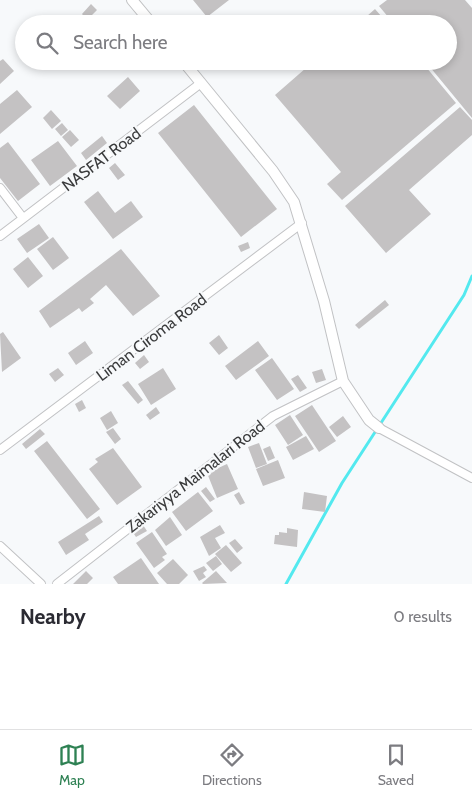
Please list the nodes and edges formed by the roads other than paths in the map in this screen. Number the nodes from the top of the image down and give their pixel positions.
1 (132, 0) edge
2 (144, 15) edge
3 (191, 70) edge
4 (202, 83) junction
5 (0, 188) edge
6 (23, 218) junction
7 (302, 224) junction
8 (0, 236) edge
9 (343, 382) junction
10 (375, 425) joint
11 (0, 450) edge
12 (472, 478) edge
13 (0, 546) edge
14 (41, 584) edge
15 (57, 584) edge

1 - 2 street
3 - 4 street
4 - 6 street, NASFAT Road
4 - 7 street
5 - 6 street
6 - 8 street, NASFAT Road
7 - 9 street
7 - 11 street, Liman Ciroma Road
9 - 10 street
9 - 15 street, Zakariyya Maimalari Road
10 - 12 street
13 - 14 street

